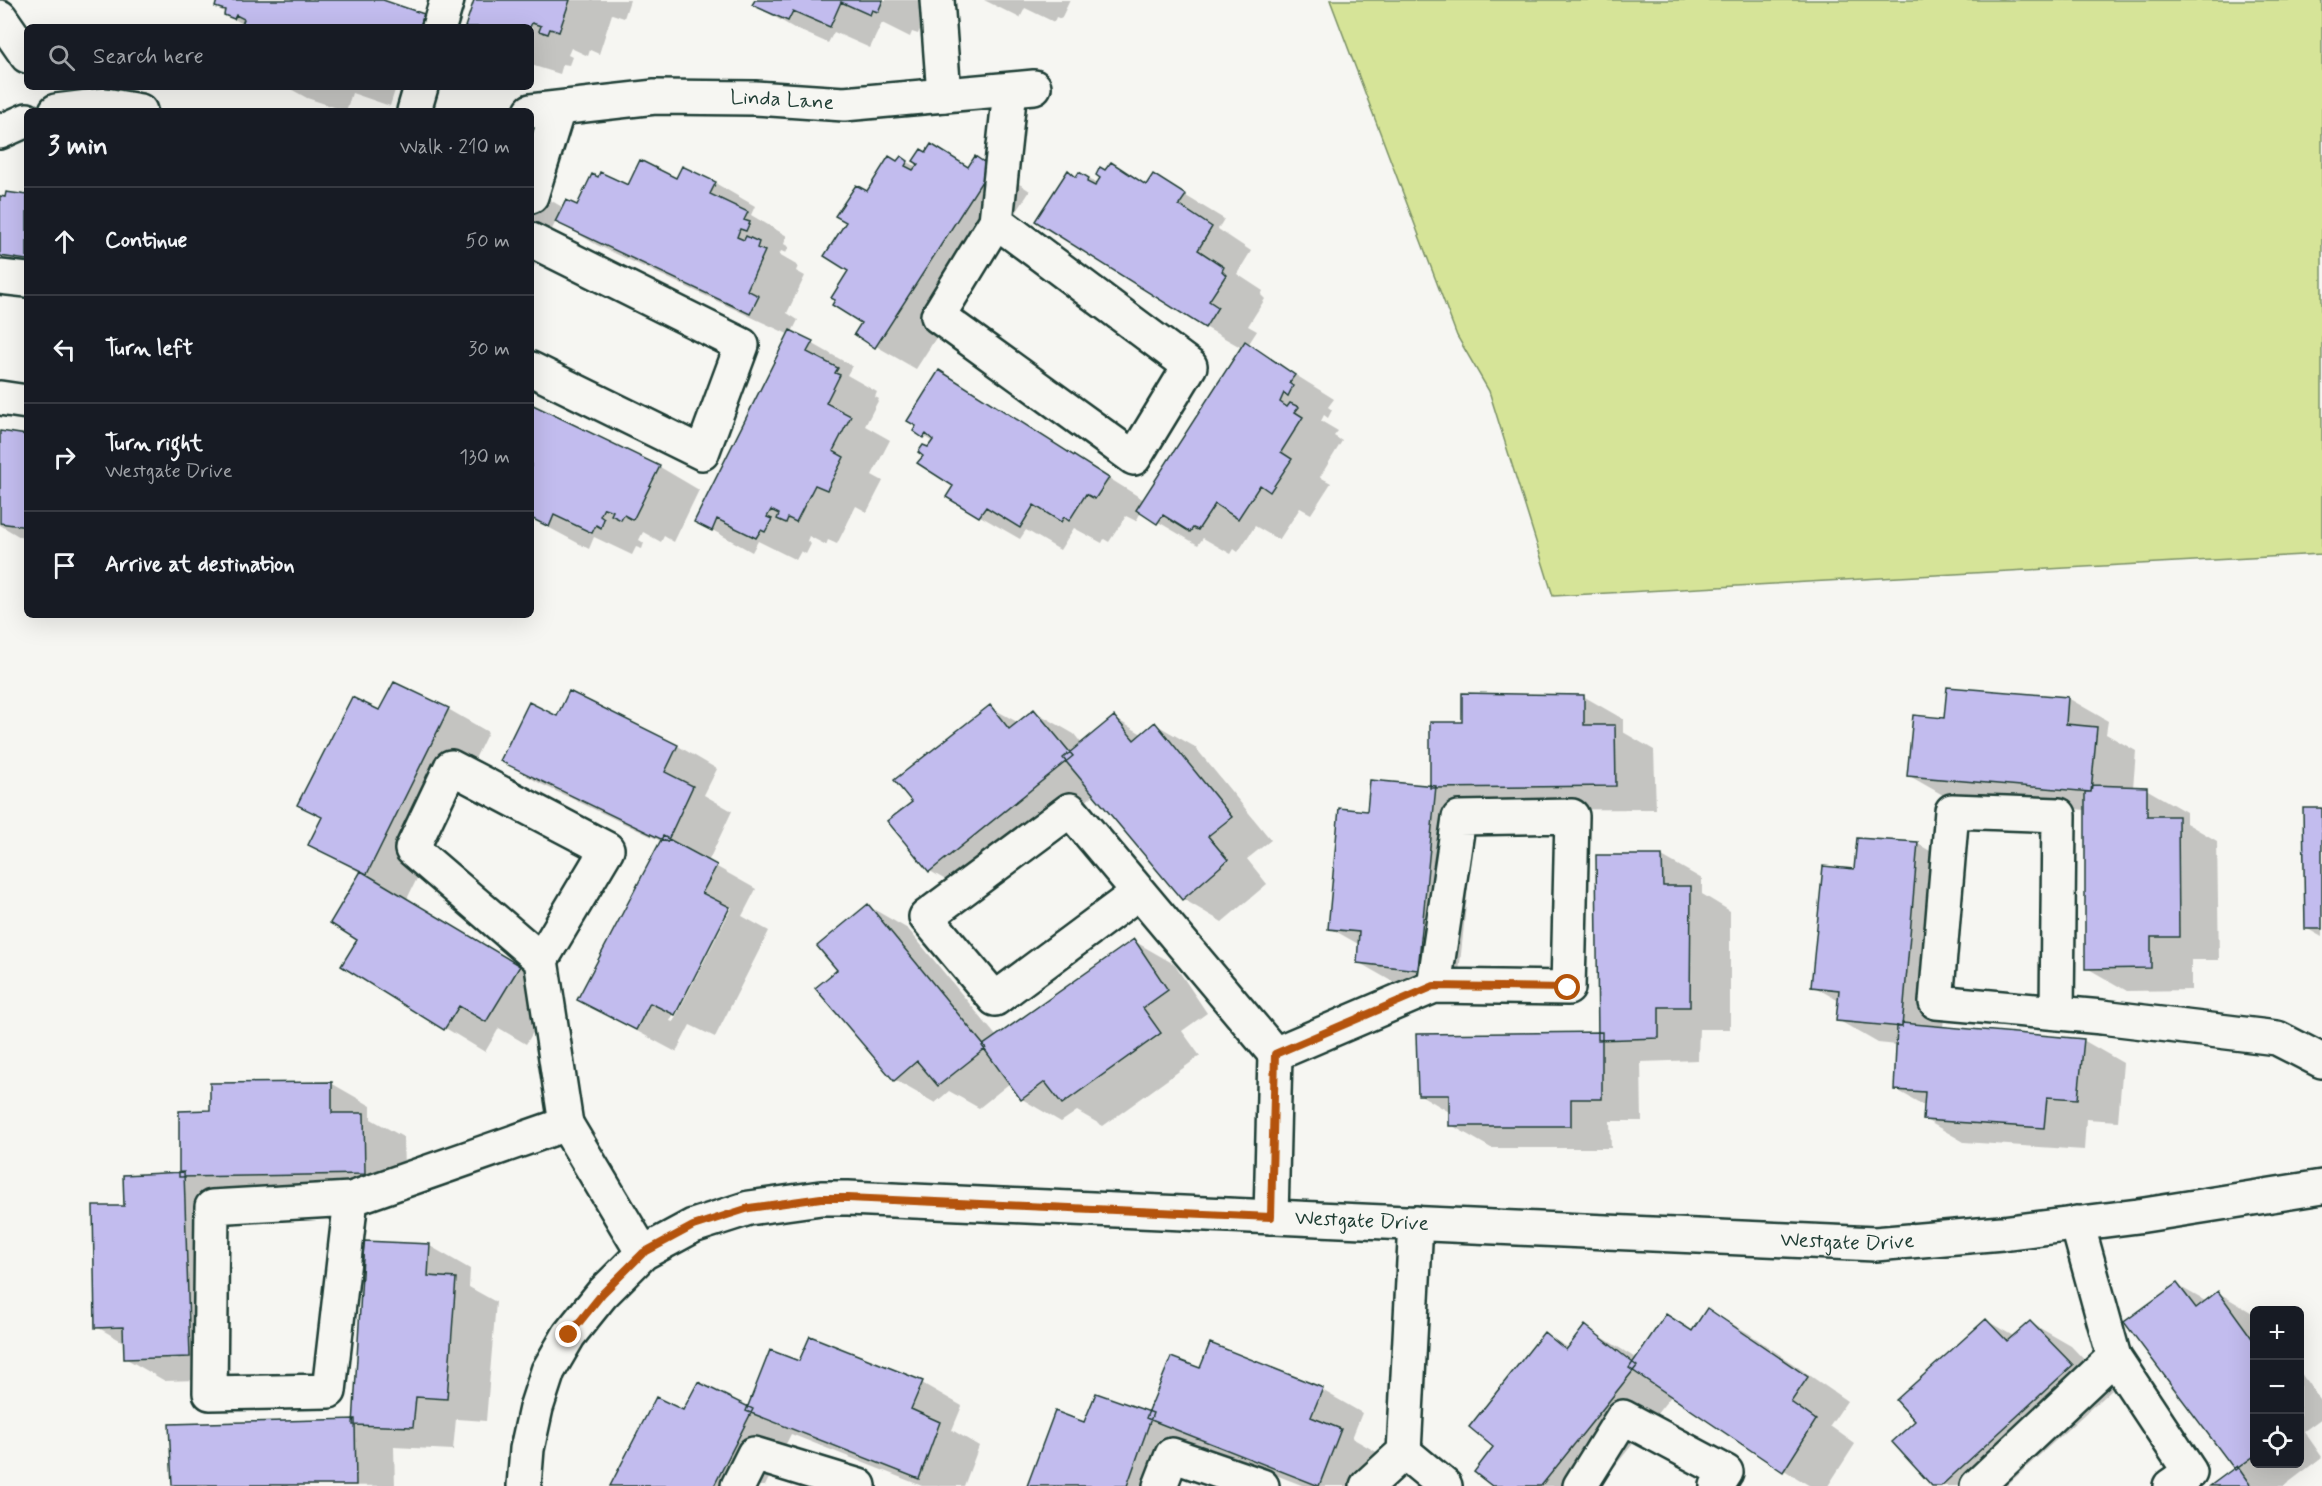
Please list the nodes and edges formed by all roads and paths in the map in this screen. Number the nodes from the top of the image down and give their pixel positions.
1 (937, 0) edge
2 (0, 17) edge
3 (24, 53) edge
4 (420, 90) edge
5 (944, 95) junction
6 (56, 102) edge
7 (122, 108) edge
8 (415, 108) edge
9 (545, 110) edge
10 (24, 121) edge
11 (0, 132) edge
12 (534, 178) edge
13 (996, 220) junction
14 (534, 241) edge
15 (0, 278) edge
16 (24, 280) edge
17 (534, 370) edge
18 (0, 398) edge
19 (24, 402) edge
20 (1139, 892) junction
21 (541, 960) junction
22 (1434, 986) junction
23 (2057, 1013) junction
24 (1275, 1054) junction
25 (2322, 1062) edge
26 (566, 1124) junction
27 (2322, 1187) edge
28 (351, 1199) junction
29 (1271, 1217) junction
30 (1416, 1223) junction
31 (2078, 1223) junction
32 (643, 1253) junction
33 (2114, 1357) junction
34 (1404, 1452) junction
35 (524, 1486) edge
36 (738, 1486) edge
37 (859, 1486) edge
38 (1160, 1486) edge
39 (1262, 1486) edge
40 (1367, 1486) edge
41 (1445, 1486) edge
42 (1580, 1486) edge
43 (1717, 1486) edge
44 (1977, 1486) edge
45 (2170, 1486) edge

1 - 5 street
2 - 3 street
4 - 8 street
5 - 9 street, Linda Lane
5 - 13 street, Linda Lane
6 - 7 street
9 - 12 street
10 - 11 street
13 - 13 street
14 - 17 street
15 - 16 street
18 - 19 street
20 - 20 street
20 - 24 street
21 - 21 street
21 - 26 street
22 - 22 street
22 - 24 street
23 - 23 street
23 - 25 street
24 - 29 street
26 - 28 street
26 - 32 street
27 - 31 street, Westgate Drive
28 - 28 street
29 - 30 street, Westgate Drive
29 - 32 street, Westgate Drive
30 - 31 street, Westgate Drive
30 - 34 street
31 - 33 street
32 - 35 street, Westgate Drive
33 - 44 street
33 - 45 street
34 - 40 street
34 - 41 street
36 - 37 street
38 - 39 street
42 - 43 street

